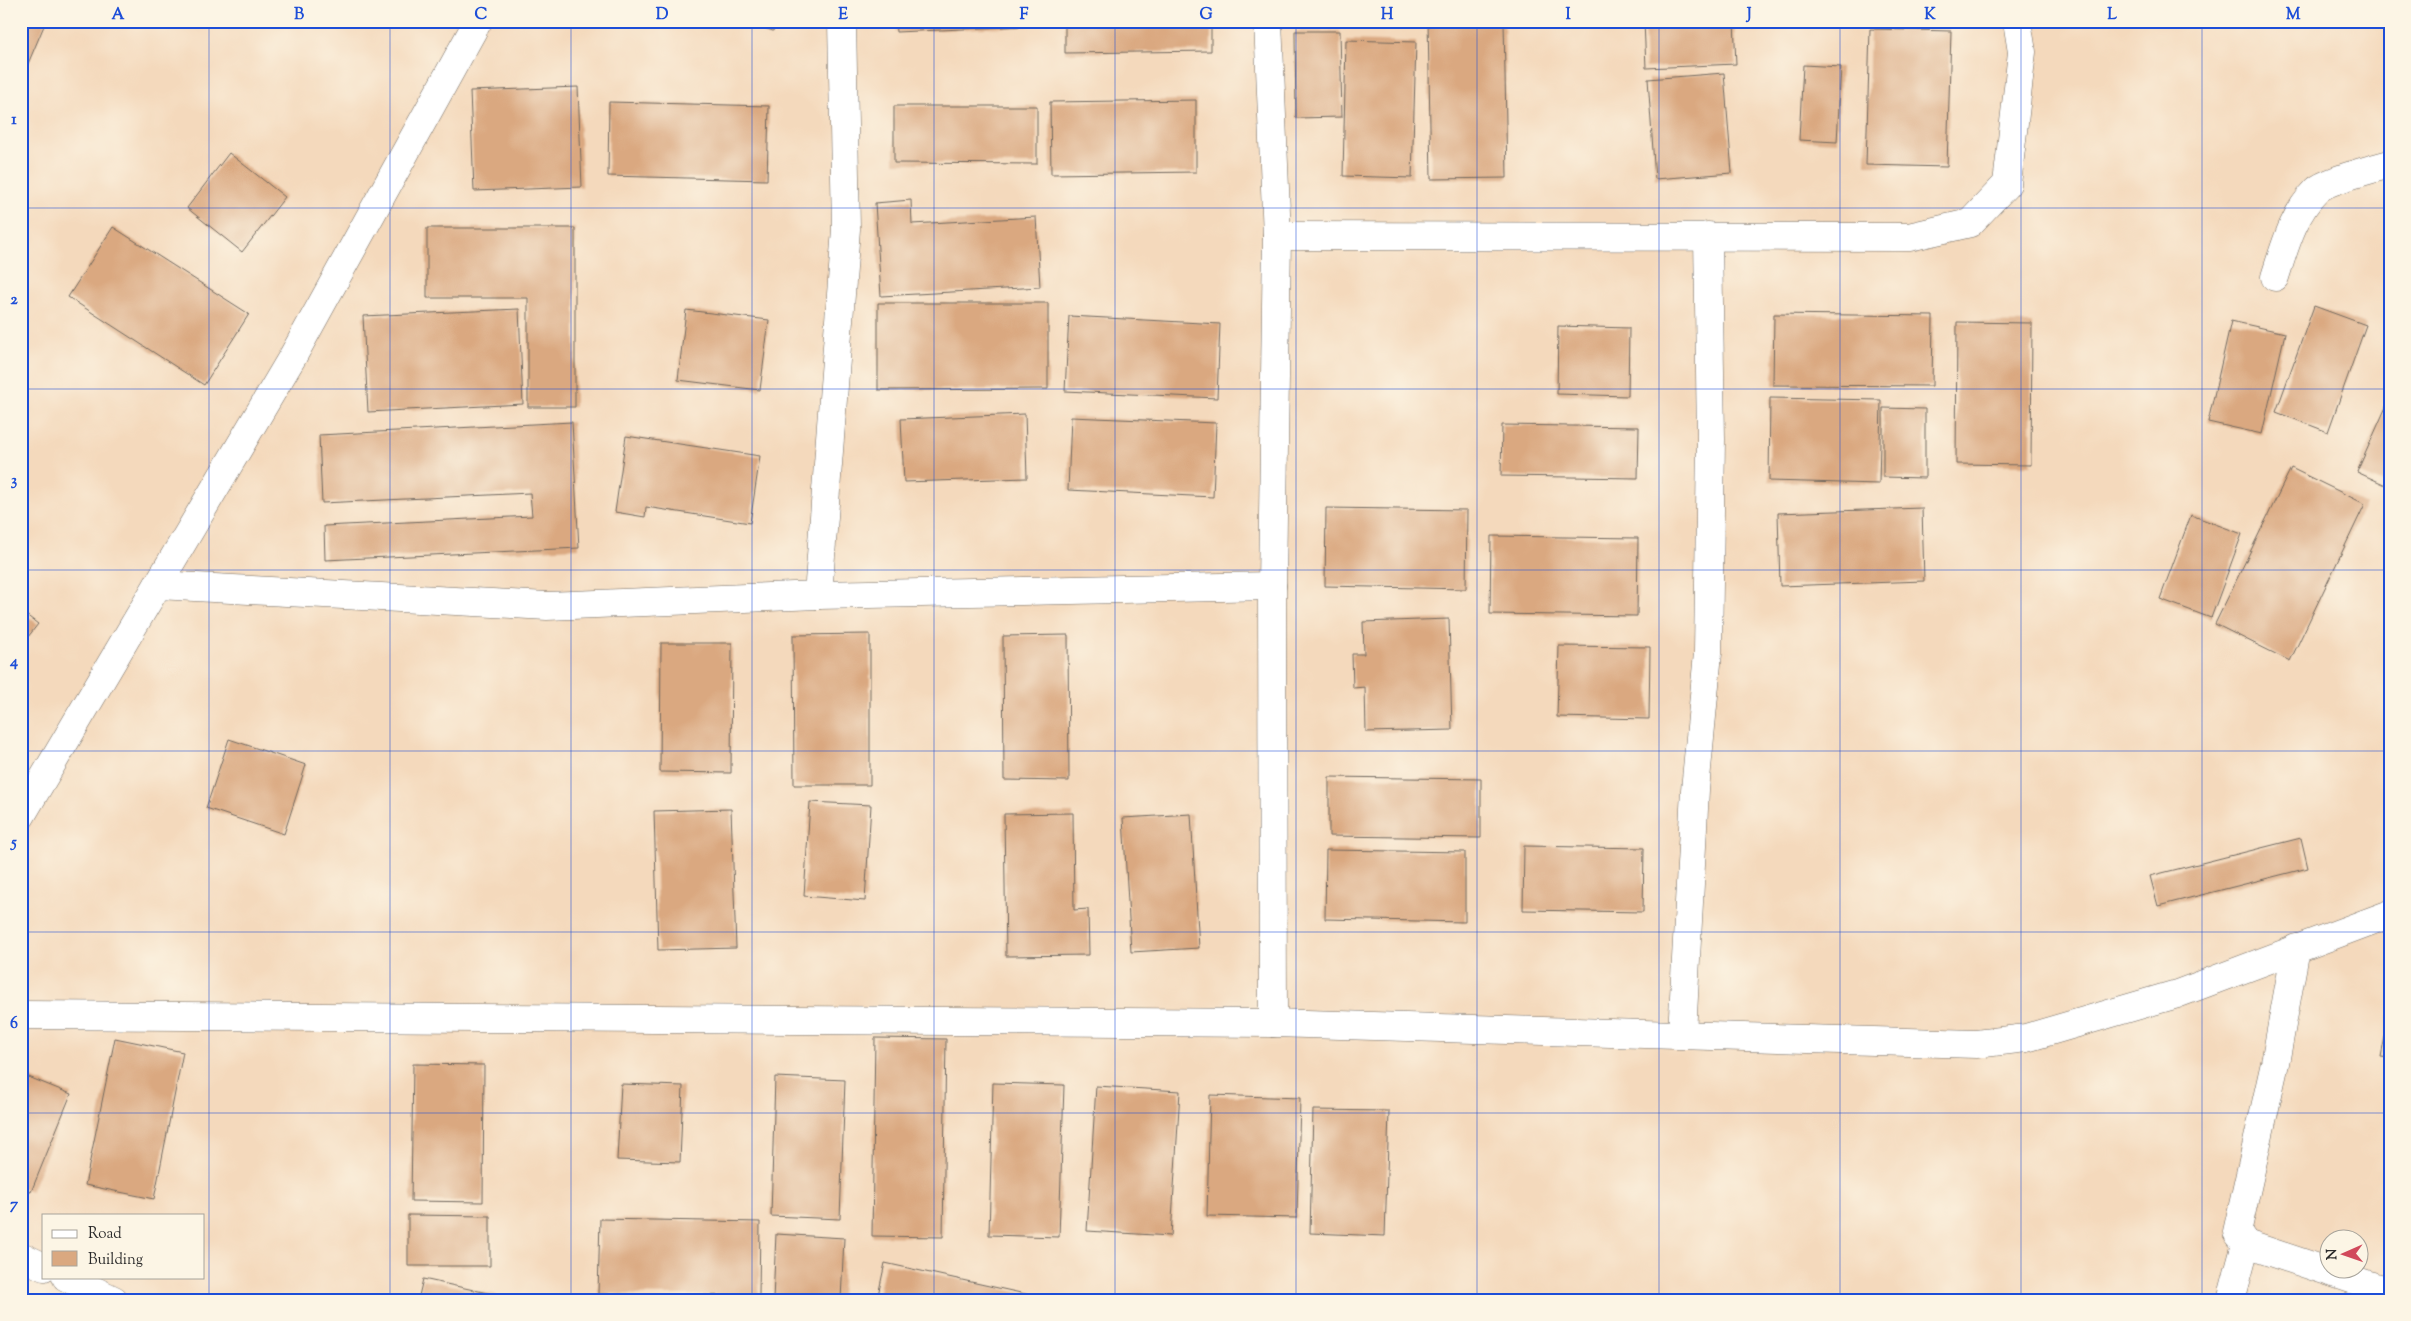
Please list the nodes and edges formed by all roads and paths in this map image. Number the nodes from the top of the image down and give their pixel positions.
1 (478, 21) edge
2 (842, 21) edge
3 (1268, 21) edge
4 (2017, 21) edge
5 (2390, 164) edge
6 (1277, 236) junction
7 (1708, 236) junction
8 (2275, 277) dead end
9 (158, 585) junction
10 (1272, 586) junction
11 (818, 595) junction
12 (21, 816) edge
13 (2390, 914) edge
14 (2296, 948) junction
15 (21, 1015) edge
16 (1273, 1022) junction
17 (1682, 1034) junction
18 (2246, 1244) junction
19 (21, 1256) edge
20 (42, 1266) edge
21 (68, 1278) edge
22 (2390, 1292) edge
23 (114, 1300) edge
24 (2231, 1300) edge

1 - 9 street
2 - 11 street
3 - 6 street
4 - 7 street
5 - 8 street
6 - 7 street
6 - 10 street
7 - 17 street
9 - 11 street
9 - 12 street
10 - 11 street
10 - 16 street
13 - 14 street
14 - 17 street
14 - 18 street
15 - 16 street
16 - 17 street
18 - 22 street
18 - 24 street
19 - 20 street
21 - 23 street

